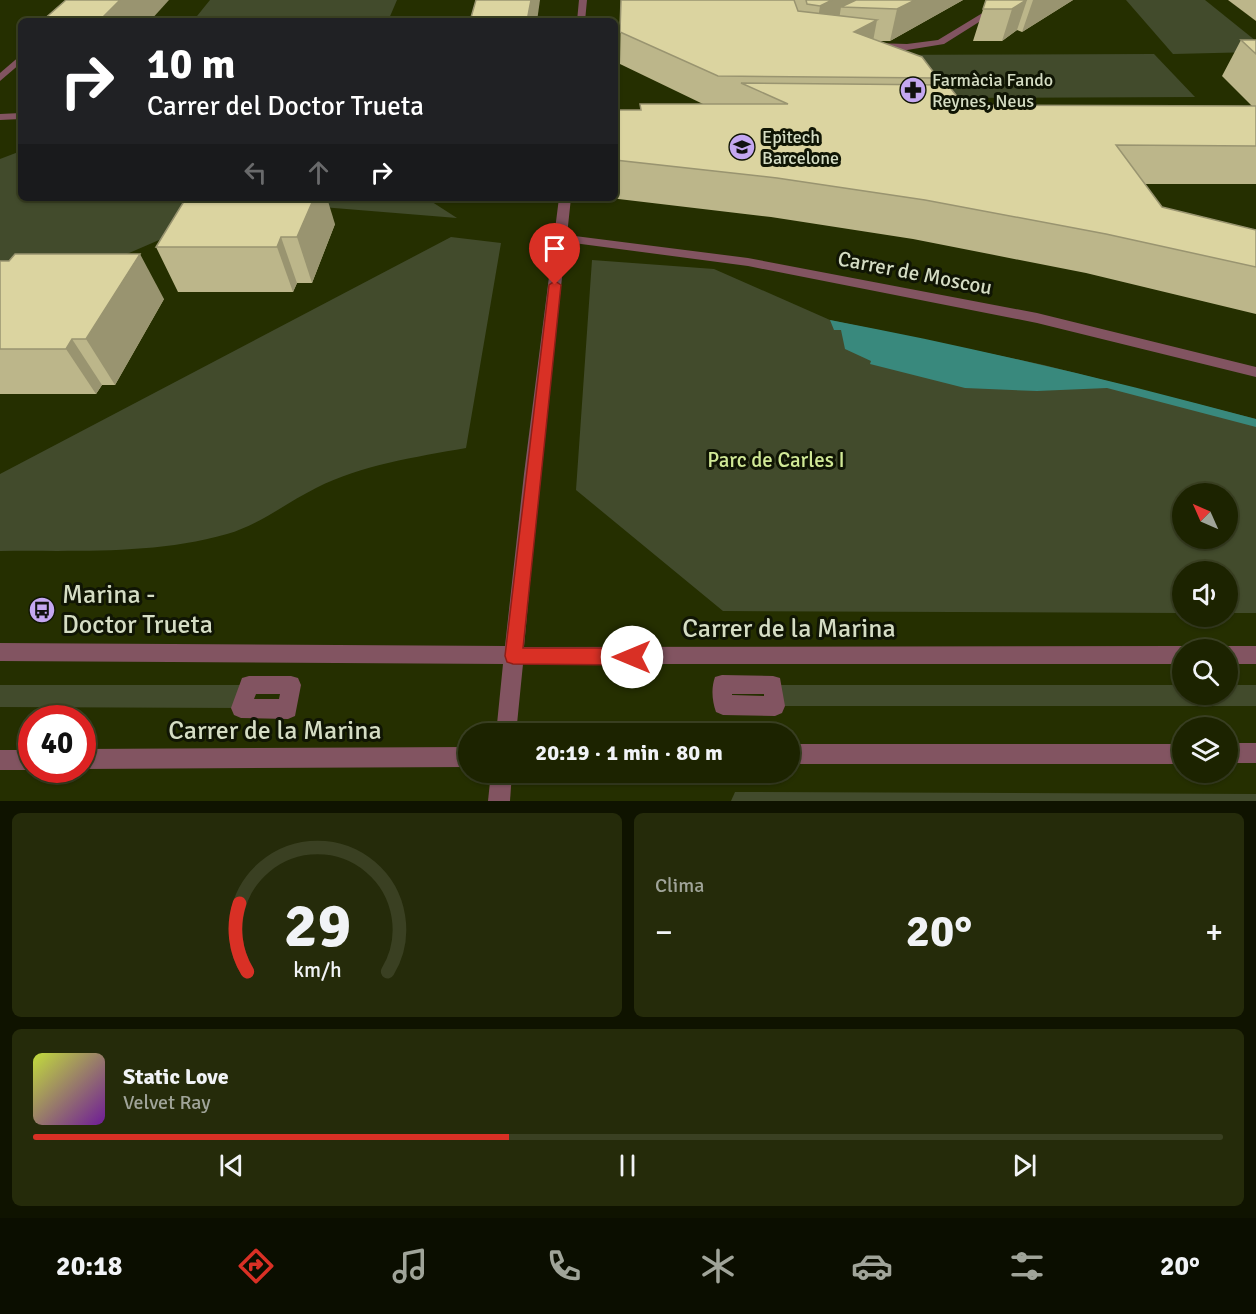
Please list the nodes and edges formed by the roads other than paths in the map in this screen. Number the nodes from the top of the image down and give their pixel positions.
1 (583, 0) edge
2 (1010, 0) edge
3 (581, 18) edge
4 (862, 45) edge
5 (18, 61) edge
6 (0, 78) edge
7 (18, 116) edge
8 (0, 117) edge
9 (565, 201) edge
10 (561, 238) junction
11 (1256, 372) edge
12 (0, 652) edge
13 (1172, 655) edge
14 (1238, 655) edge
15 (1256, 655) edge
16 (513, 656) junction
17 (508, 723) edge
18 (1238, 753) edge
19 (1256, 753) edge
20 (800, 754) edge
21 (1172, 754) edge
22 (458, 757) edge
23 (96, 759) edge
24 (0, 760) edge
25 (18, 760) edge
26 (501, 783) edge
27 (499, 801) edge

1 - 3 street
2 - 4 street
5 - 6 street
7 - 8 street
9 - 10 street
10 - 11 street, Carrer de Moscou
10 - 16 street
12 - 16 street, Carrer de la Marina
13 - 16 street, Carrer de la Marina
14 - 15 street
16 - 17 street
18 - 19 street
20 - 21 street
22 - 23 street, Carrer de la Marina
24 - 25 street
26 - 27 street

